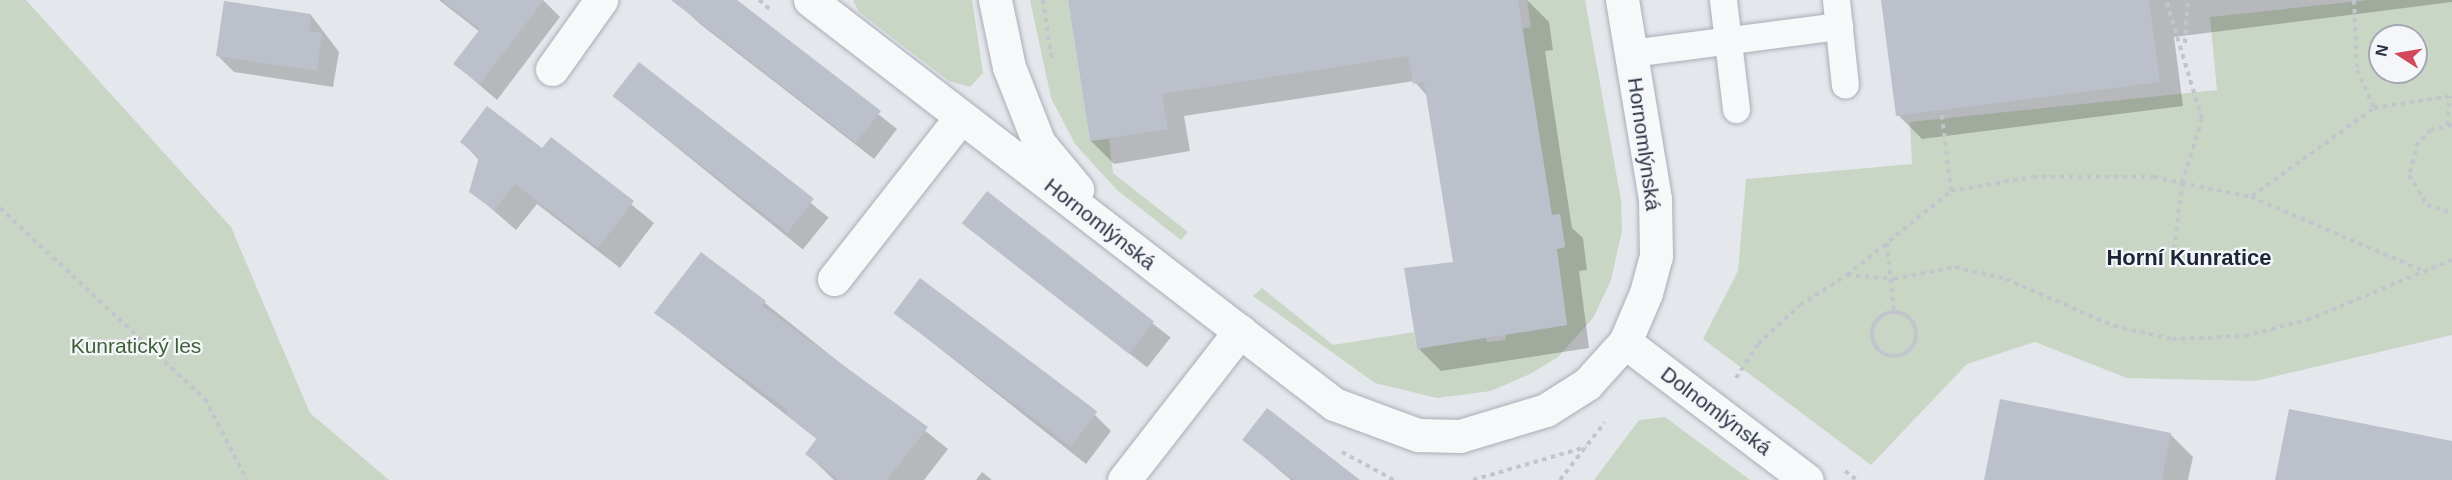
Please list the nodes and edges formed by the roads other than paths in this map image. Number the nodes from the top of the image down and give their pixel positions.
1 (601, 0) edge
2 (810, 0) edge
3 (995, 0) edge
4 (1622, 0) edge
5 (1723, 0) edge
6 (1837, 13) edge
7 (1728, 41) junction
8 (1631, 53) junction
9 (552, 69) dead end
10 (1845, 85) dead end
11 (1737, 109) dead end
12 (961, 117) junction
13 (1114, 234) junction
14 (834, 279) dead end
15 (1240, 331) junction
16 (1624, 342) junction
17 (1124, 480) edge
18 (1807, 480) edge

1 - 9 street
2 - 12 street, Hornomlýnská
3 - 13 street
4 - 8 street, Hornomlýnská
5 - 7 lane
6 - 7 lane
6 - 10 lane
7 - 8 lane
7 - 11 lane
8 - 16 street, Hornomlýnská
12 - 13 street, Hornomlýnská
12 - 14 street
13 - 15 street, Hornomlýnská
15 - 16 street, Hornomlýnská
15 - 17 street
16 - 18 street, Dolnomlýnská

